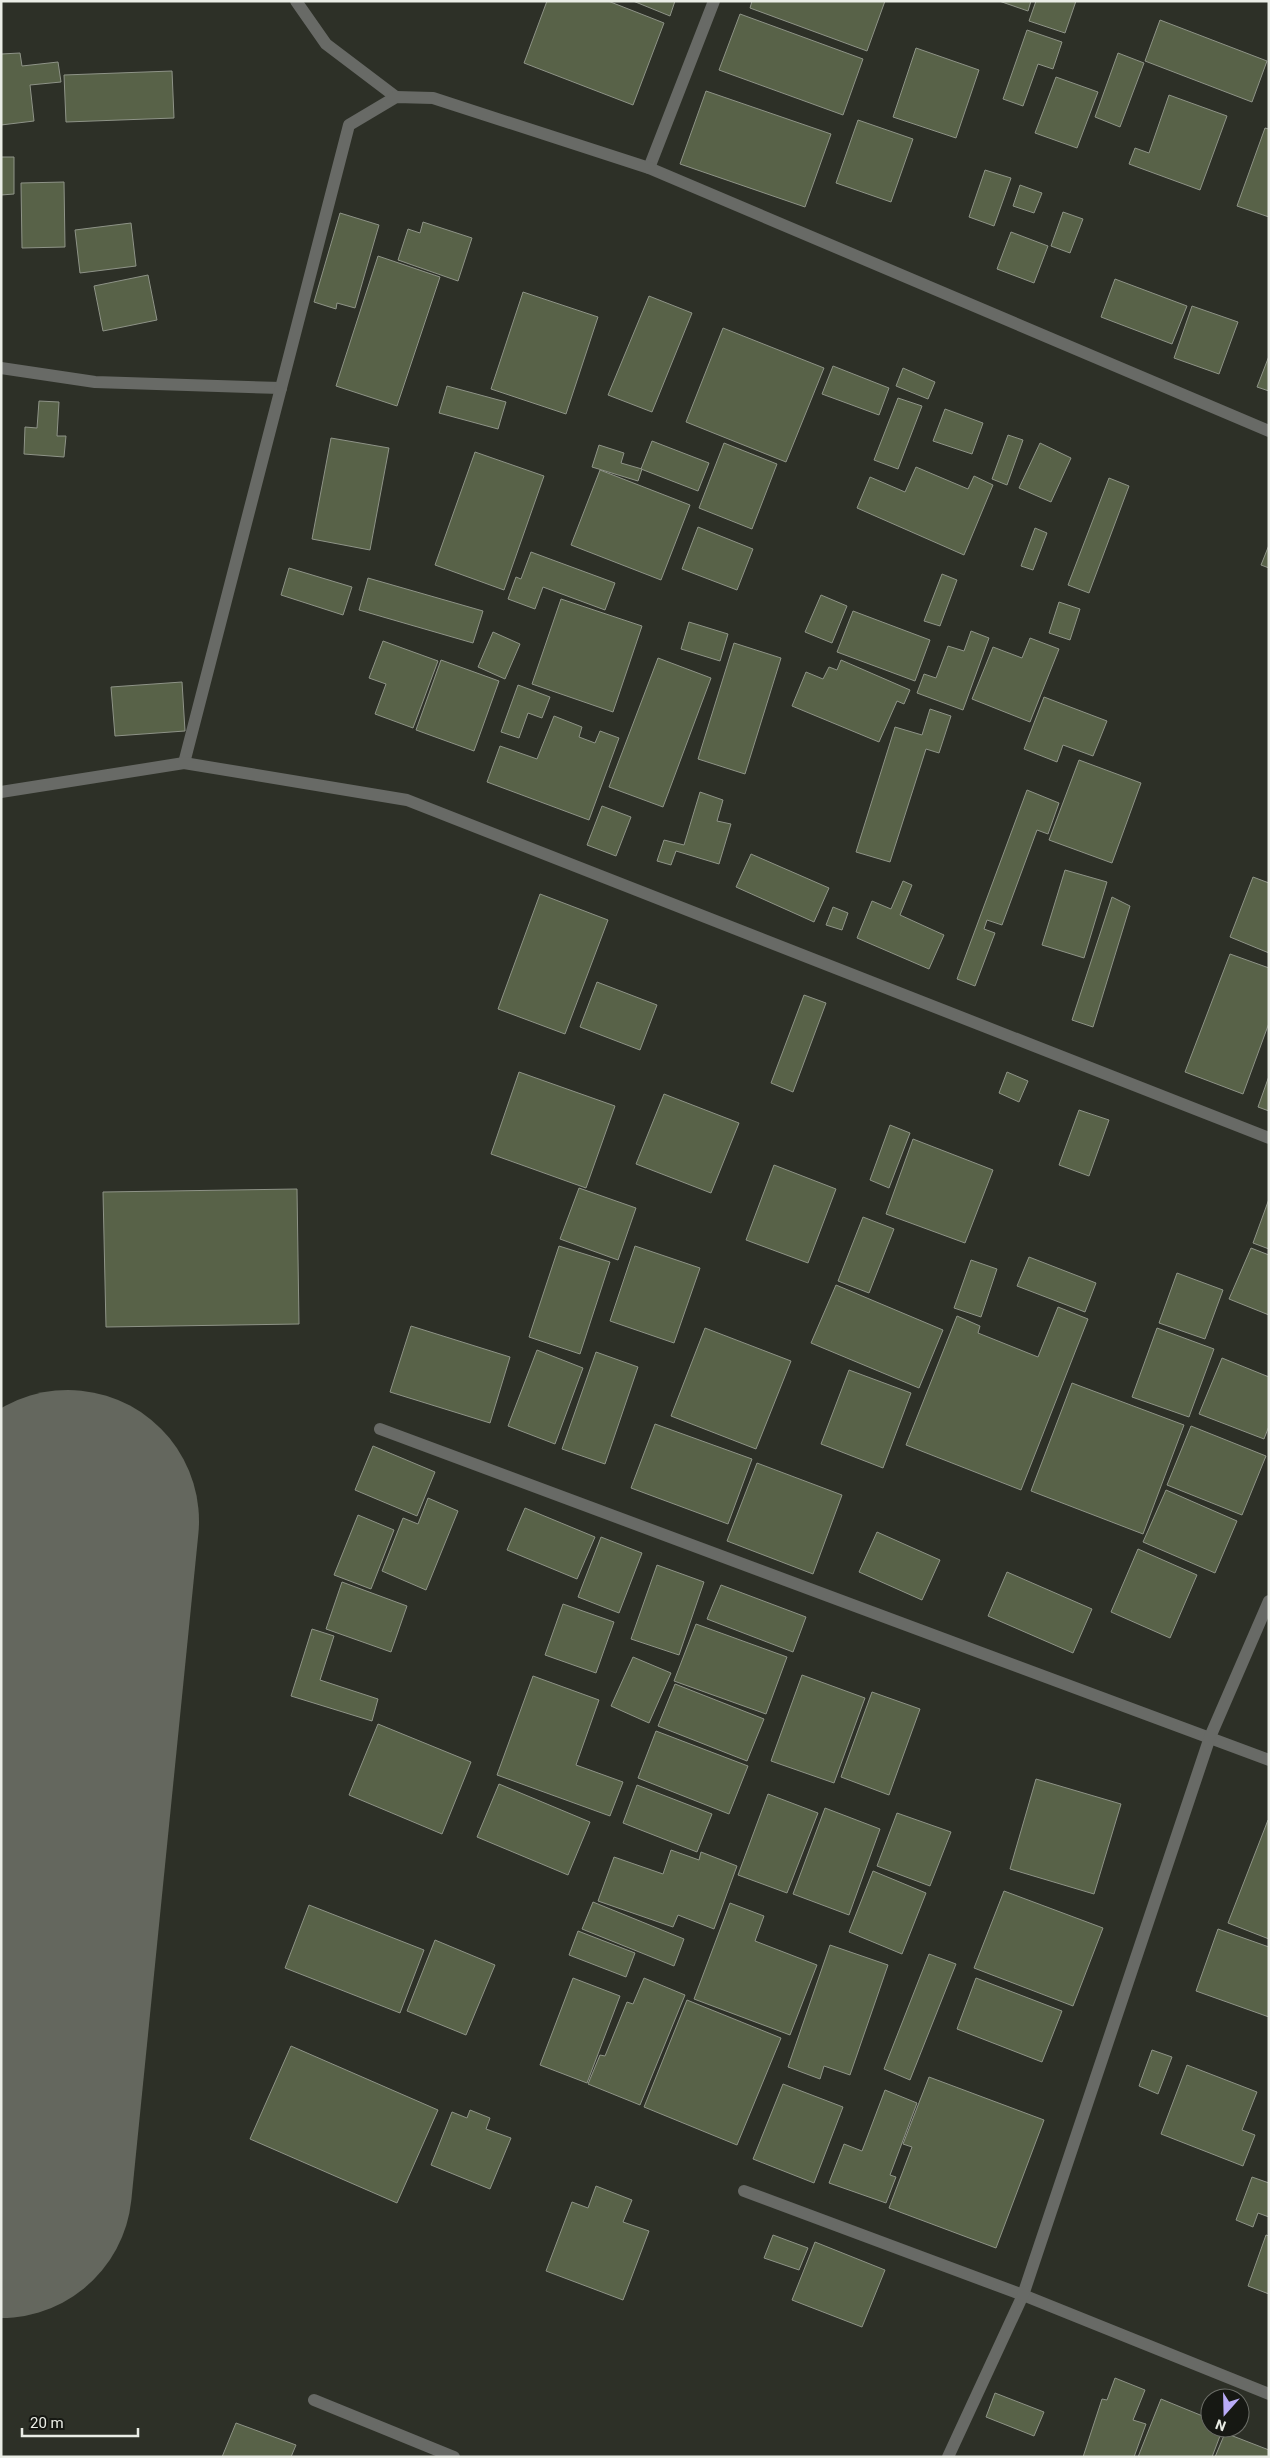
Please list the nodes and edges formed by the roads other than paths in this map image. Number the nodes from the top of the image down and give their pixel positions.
1 (296, 1) edge
2 (714, 1) edge
3 (396, 96) junction
4 (649, 168) junction
5 (1, 368) edge
6 (281, 388) junction
7 (1269, 431) edge
8 (184, 763) junction
9 (1, 792) edge
10 (1269, 1138) edge
11 (380, 1429) dead end
12 (1269, 1600) edge
13 (1210, 1737) junction
14 (1269, 1760) edge
15 (744, 2191) dead end
16 (1023, 2295) junction
17 (1269, 2394) edge
18 (314, 2400) dead end
19 (454, 2457) edge
20 (948, 2457) edge

1 - 3 street
2 - 4 street
3 - 4 street
3 - 6 street
4 - 7 street
5 - 6 street
6 - 8 street
8 - 9 street
8 - 10 street
11 - 13 street
12 - 13 street
13 - 14 street
13 - 16 street
15 - 16 street
16 - 17 street
16 - 20 street
18 - 19 street

